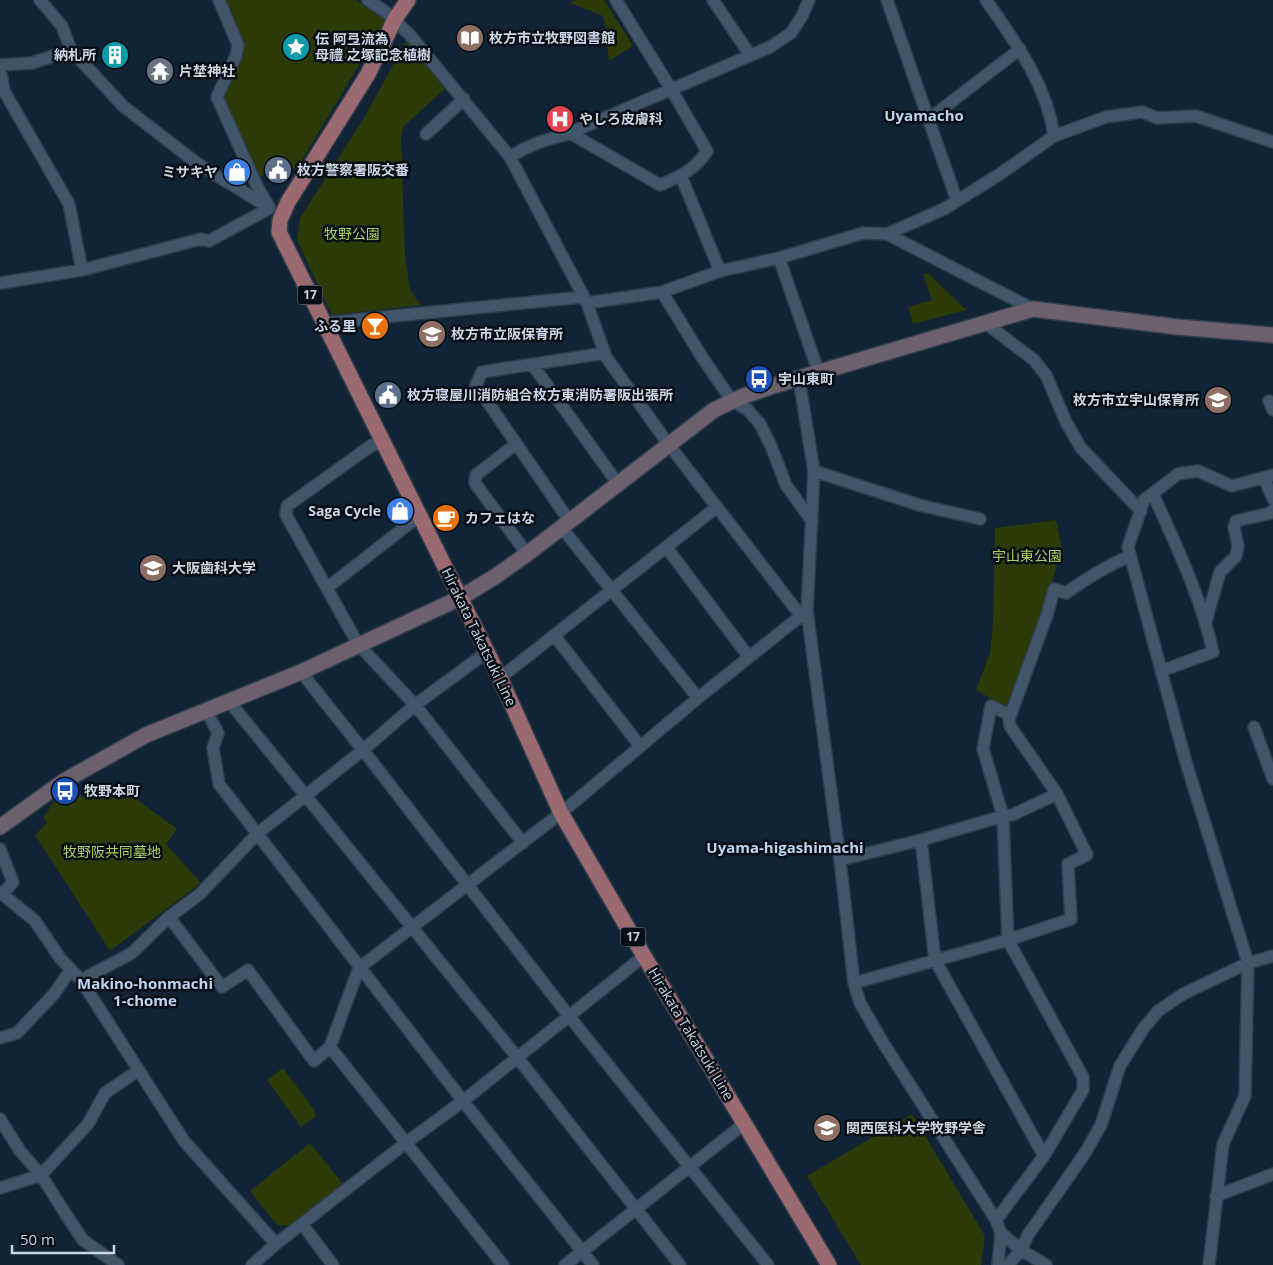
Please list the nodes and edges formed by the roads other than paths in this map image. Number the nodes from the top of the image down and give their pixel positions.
1 (40, 0) edge
2 (219, 0) edge
3 (368, 0) edge
4 (408, 0) edge
5 (616, 0) edge
6 (713, 0) edge
7 (809, 0) edge
8 (887, 0) edge
9 (986, 0) edge
10 (395, 19) junction
11 (1020, 49) junction
12 (71, 50) junction
13 (750, 55) junction
14 (0, 67) edge
15 (671, 89) junction
16 (464, 99) junction
17 (929, 119) junction
18 (570, 133) junction
19 (426, 134) dead end
20 (1054, 136) junction
21 (1273, 142) edge
22 (510, 157) junction
23 (681, 176) junction
24 (957, 201) junction
25 (270, 208) junction
26 (280, 220) junction
27 (886, 234) junction
28 (779, 258) junction
29 (82, 270) junction
30 (720, 271) junction
31 (0, 283) edge
32 (662, 292) junction
33 (585, 300) junction
34 (1032, 309) junction
35 (984, 322) junction
36 (325, 323) junction
37 (1273, 335) edge
38 (605, 353) junction
39 (532, 364) junction
40 (819, 372) junction
41 (800, 379) junction
42 (732, 401) junction
43 (383, 443) junction
44 (516, 444) junction
45 (669, 445) junction
46 (814, 471) junction
47 (1268, 476) edge
48 (618, 484) junction
49 (1153, 494) junction
50 (1273, 499) edge
51 (717, 507) junction
52 (1273, 510) edge
53 (1141, 511) junction
54 (419, 516) junction
55 (980, 518) dead end
56 (812, 521) junction
57 (566, 525) junction
58 (666, 547) junction
59 (527, 554) junction
60 (1130, 556) junction
61 (327, 588) junction
62 (611, 590) junction
63 (460, 598) junction
64 (804, 614) junction
65 (1206, 621) junction
66 (554, 635) junction
67 (358, 644) junction
68 (487, 652) junction
69 (750, 657) junction
70 (1161, 671) junction
71 (301, 672) junction
72 (500, 678) junction
73 (698, 698) junction
74 (229, 701) junction
75 (415, 705) junction
76 (206, 710) junction
77 (1010, 715) junction
78 (1254, 727) dead end
79 (640, 746) junction
80 (363, 750) junction
81 (1273, 779) edge
82 (306, 794) junction
83 (1057, 794) junction
84 (561, 813) junction
85 (1003, 816) junction
86 (0, 827) edge
87 (256, 834) junction
88 (921, 840) junction
89 (523, 843) junction
90 (0, 849) edge
91 (840, 860) junction
92 (467, 884) junction
93 (1, 893) edge
94 (169, 917) junction
95 (413, 927) junction
96 (1008, 940) junction
97 (644, 956) junction
98 (1273, 956) edge
99 (936, 960) junction
100 (1248, 963) junction
101 (359, 968) junction
102 (70, 969) junction
103 (81, 980) junction
104 (854, 983) junction
105 (569, 1016) junction
106 (0, 1038) edge
107 (330, 1047) junction
108 (517, 1057) junction
109 (139, 1070) junction
110 (463, 1101) junction
111 (0, 1119) edge
112 (745, 1123) junction
113 (407, 1142) junction
114 (1044, 1156) junction
115 (689, 1167) junction
116 (1273, 1174) edge
117 (41, 1175) junction
118 (0, 1188) edge
119 (1216, 1196) junction
120 (635, 1209) junction
121 (996, 1220) junction
122 (302, 1224) junction
123 (1000, 1233) junction
124 (276, 1244) junction
125 (1021, 1250) junction
126 (582, 1251) junction
127 (118, 1265) edge
128 (252, 1265) edge
129 (333, 1265) edge
130 (502, 1265) edge
131 (565, 1265) edge
132 (593, 1265) edge
133 (680, 1265) edge
134 (768, 1265) edge
135 (829, 1265) edge
136 (998, 1265) edge
137 (1008, 1265) edge
138 (1046, 1265) edge
139 (1209, 1265) edge

1 - 12 street
2 - 25 street
3 - 10 street
4 - 10 main road
5 - 15 street
6 - 13 street
7 - 13 street
8 - 17 street
9 - 11 street
10 - 16 street
10 - 26 main road
11 - 17 street
11 - 20 street
12 - 14 street
12 - 25 street
13 - 15 street
14 - 29 street
15 - 18 street
15 - 23 street
16 - 19 street
16 - 22 street
17 - 24 street
18 - 22 street
18 - 23 street
20 - 21 street
20 - 24 street
22 - 33 street
23 - 30 street
24 - 27 street
25 - 26 street
25 - 29 street
26 - 36 main road, Hirakata Takatsuki Line / 17
27 - 28 street
27 - 34 street
28 - 30 street
28 - 40 street
29 - 31 street
30 - 32 street
32 - 33 street
32 - 42 street
33 - 36 street
33 - 38 street
34 - 35 street
34 - 37 street
35 - 40 street
35 - 53 street
36 - 43 main road, Hirakata Takatsuki Line / 17
38 - 39 street
38 - 45 street
39 - 44 street
39 - 48 street
40 - 41 street
41 - 42 street
41 - 46 street
42 - 45 street
42 - 56 street
43 - 54 main road, Hirakata Takatsuki Line / 17
43 - 61 street
44 - 57 street
44 - 59 street
45 - 48 street
45 - 51 street
46 - 55 street
46 - 56 street
47 - 49 street
47 - 50 street
48 - 57 street
49 - 53 street
49 - 65 street
51 - 58 street
51 - 64 street
52 - 65 street
53 - 60 street
54 - 61 street
54 - 63 main road, Hirakata Takatsuki Line / 17
56 - 64 street
57 - 59 street
57 - 62 street
58 - 62 street
58 - 69 street
59 - 63 street
60 - 70 street
60 - 77 street
61 - 67 street
62 - 66 street
62 - 73 street
63 - 67 street
63 - 68 main road, Hirakata Takatsuki Line / 17
64 - 69 street
64 - 91 street
65 - 70 street
66 - 72 street
66 - 79 street
67 - 71 street
67 - 75 street
68 - 72 main road, Hirakata Takatsuki Line / 17
68 - 75 street
69 - 73 street
70 - 100 street
71 - 74 street
71 - 80 street
72 - 84 main road, Hirakata Takatsuki Line / 17
73 - 79 street
74 - 76 street
74 - 82 street
75 - 80 street
75 - 89 street
76 - 86 street
76 - 87 street
77 - 83 street
77 - 85 street
78 - 81 street
79 - 84 street
80 - 82 street
80 - 92 street
82 - 87 street
82 - 95 street
83 - 85 street
83 - 96 street
84 - 89 street
84 - 97 main road, Hirakata Takatsuki Line / 17
85 - 88 street
85 - 96 street
87 - 94 street
87 - 101 street
88 - 91 street
88 - 99 street
89 - 92 street
90 - 93 street
91 - 104 street
92 - 95 street
92 - 105 street
93 - 102 street
94 - 103 street
94 - 107 street
95 - 101 street
95 - 108 street
96 - 99 street
96 - 114 street
97 - 105 street
97 - 112 main road, Hirakata Takatsuki Line / 17
98 - 100 street
99 - 104 street
99 - 114 street
100 - 119 street
100 - 125 street
101 - 107 street
101 - 110 street
102 - 103 street
102 - 106 street
103 - 109 street
104 - 121 street
105 - 108 street
105 - 115 street
107 - 113 street
108 - 110 street
108 - 120 street
109 - 117 street
109 - 124 street
110 - 113 street
110 - 126 street
111 - 117 street
112 - 115 street
112 - 135 main road, Hirakata Takatsuki Line / 17
113 - 122 street
113 - 130 street
114 - 121 street
115 - 120 street
115 - 134 street
116 - 119 street
117 - 118 street
117 - 127 street
119 - 139 street
120 - 126 street
120 - 133 street
121 - 123 street
122 - 124 street
122 - 129 street
123 - 125 street
123 - 136 street
124 - 128 street
125 - 137 street
125 - 138 street
126 - 131 street
126 - 132 street

